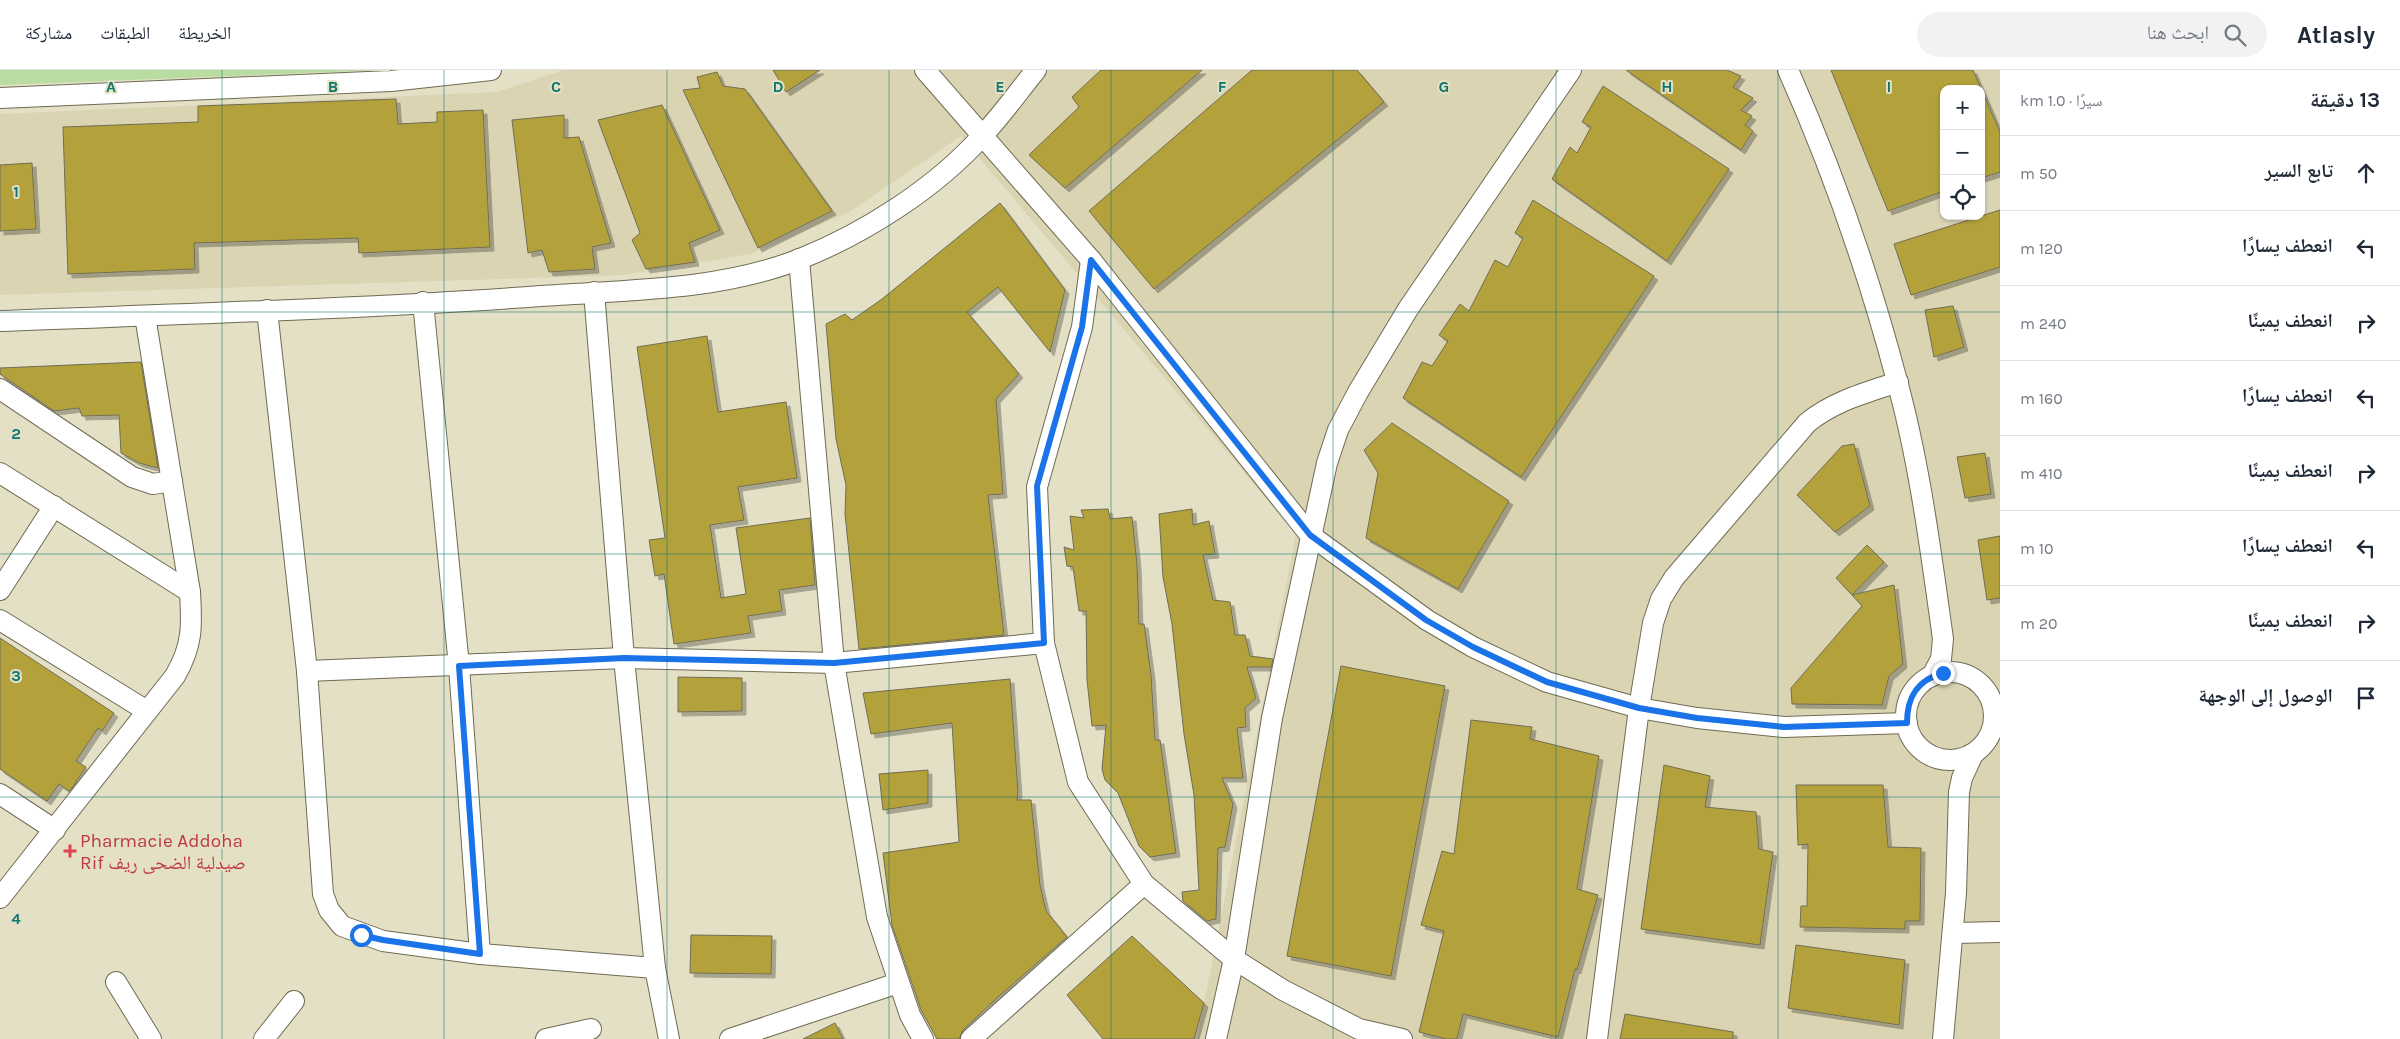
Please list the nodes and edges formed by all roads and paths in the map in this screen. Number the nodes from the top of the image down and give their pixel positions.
1 (491, 70) edge
2 (925, 70) edge
3 (1036, 70) edge
4 (1571, 70) edge
5 (1788, 70) edge
6 (0, 98) edge
7 (982, 137) junction
8 (799, 259) junction
9 (1091, 260) junction
10 (594, 292) junction
11 (423, 302) junction
12 (267, 310) junction
13 (145, 316) junction
14 (0, 321) edge
15 (1898, 382) junction
16 (0, 389) edge
17 (0, 472) edge
18 (172, 481) junction
19 (54, 506) junction
20 (1310, 535) junction
21 (0, 590) edge
22 (190, 592) junction
23 (0, 620) edge
24 (1943, 639) junction
25 (1044, 643) junction
26 (624, 658) junction
27 (834, 663) junction
28 (459, 666) junction
29 (307, 671) junction
30 (1966, 675) junction
31 (1932, 676) junction
32 (1639, 708) junction
33 (148, 711) junction
34 (1997, 712) edge
35 (1907, 723) junction
36 (1973, 754) junction
37 (1934, 758) junction
38 (0, 794) edge
39 (1958, 805) junction
40 (55, 830) junction
41 (1144, 884) junction
42 (0, 898) edge
43 (2000, 932) edge
44 (1953, 933) junction
45 (480, 954) junction
46 (1234, 960) junction
47 (655, 968) junction
48 (116, 982) dead end
49 (898, 983) junction
50 (294, 1001) dead end
51 (591, 1028) dead end
52 (151, 1039) edge
53 (264, 1039) edge
54 (546, 1039) edge
55 (669, 1039) edge
56 (730, 1039) edge
57 (923, 1039) edge
58 (971, 1039) edge
59 (1216, 1039) edge
60 (1402, 1039) edge
61 (1597, 1039) edge
62 (1943, 1039) edge

1 - 6 street
2 - 7 street
3 - 7 street
4 - 20 street
5 - 15 street
7 - 8 street
7 - 9 street
8 - 10 street
8 - 27 street
9 - 20 street
9 - 25 street
10 - 11 street
10 - 26 street
11 - 12 street
11 - 28 street
12 - 13 street
12 - 29 street
13 - 14 street
13 - 18 street
15 - 24 street
15 - 32 street
16 - 18 street
17 - 19 street
18 - 22 street
19 - 21 street
19 - 22 street
20 - 32 street
20 - 46 street
22 - 33 street
23 - 33 street
24 - 30 street
24 - 31 street
25 - 27 street
25 - 41 street
26 - 27 street
26 - 28 street
26 - 47 street
27 - 49 street
28 - 29 street
28 - 45 street
29 - 45 street
30 - 31 street
30 - 34 street
31 - 35 street
32 - 35 street
32 - 61 street
33 - 40 street
34 - 36 street
35 - 37 street
36 - 37 street
36 - 39 street
37 - 39 street
38 - 40 street
39 - 44 street
40 - 42 street
41 - 46 street
41 - 58 street
43 - 44 street
44 - 62 street
45 - 47 street
46 - 59 street
46 - 60 street
47 - 55 street
48 - 52 street
49 - 56 street
49 - 57 street
50 - 53 street
51 - 54 street

